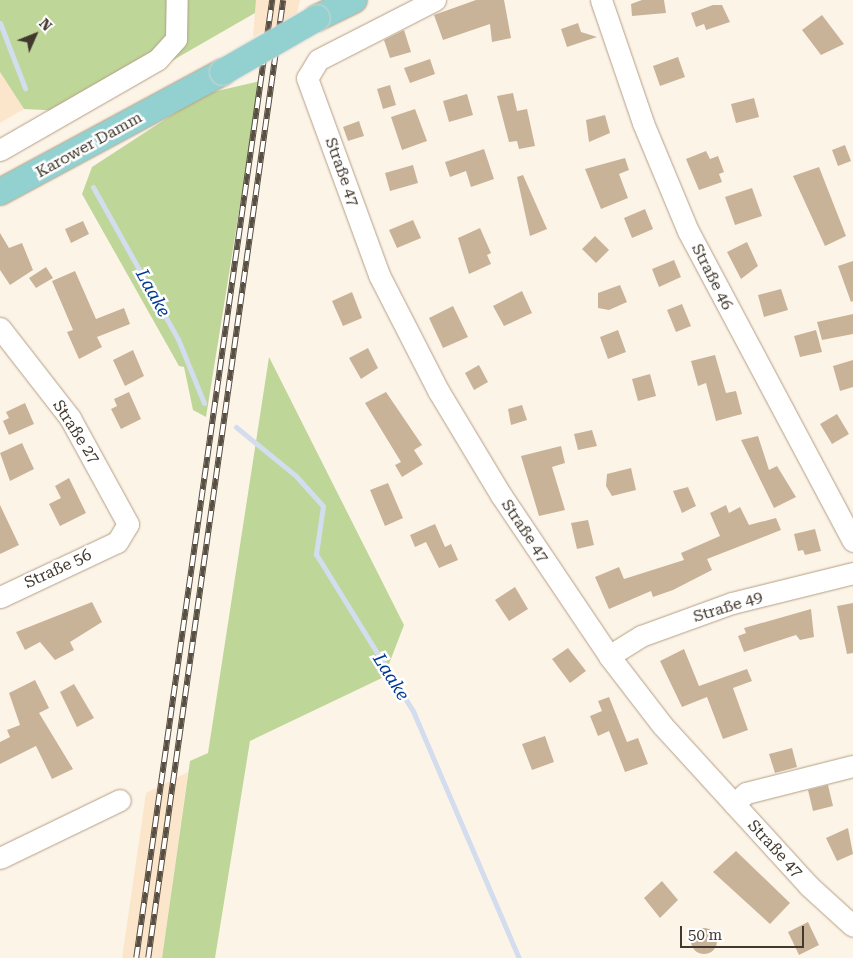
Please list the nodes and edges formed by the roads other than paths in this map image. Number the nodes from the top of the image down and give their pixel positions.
1 (177, 0) edge
2 (354, 0) edge
3 (435, 0) edge
4 (600, 0) edge
5 (0, 150) edge
6 (0, 192) edge
7 (0, 328) edge
8 (853, 541) edge
9 (117, 542) joint
10 (853, 573) edge
11 (0, 597) edge
12 (609, 656) junction
13 (853, 766) edge
14 (120, 800) dead end
15 (734, 804) junction
16 (0, 858) edge
17 (853, 926) edge

1 - 5 street
2 - 6 main road, Karower Damm, bridge
3 - 12 street, Straße 47
4 - 8 street, Straße 46
7 - 9 street, Straße 27
9 - 11 street, Straße 56
10 - 12 street, Straße 49
12 - 15 street, Straße 47
13 - 15 street
14 - 16 street
15 - 17 street, Straße 47

